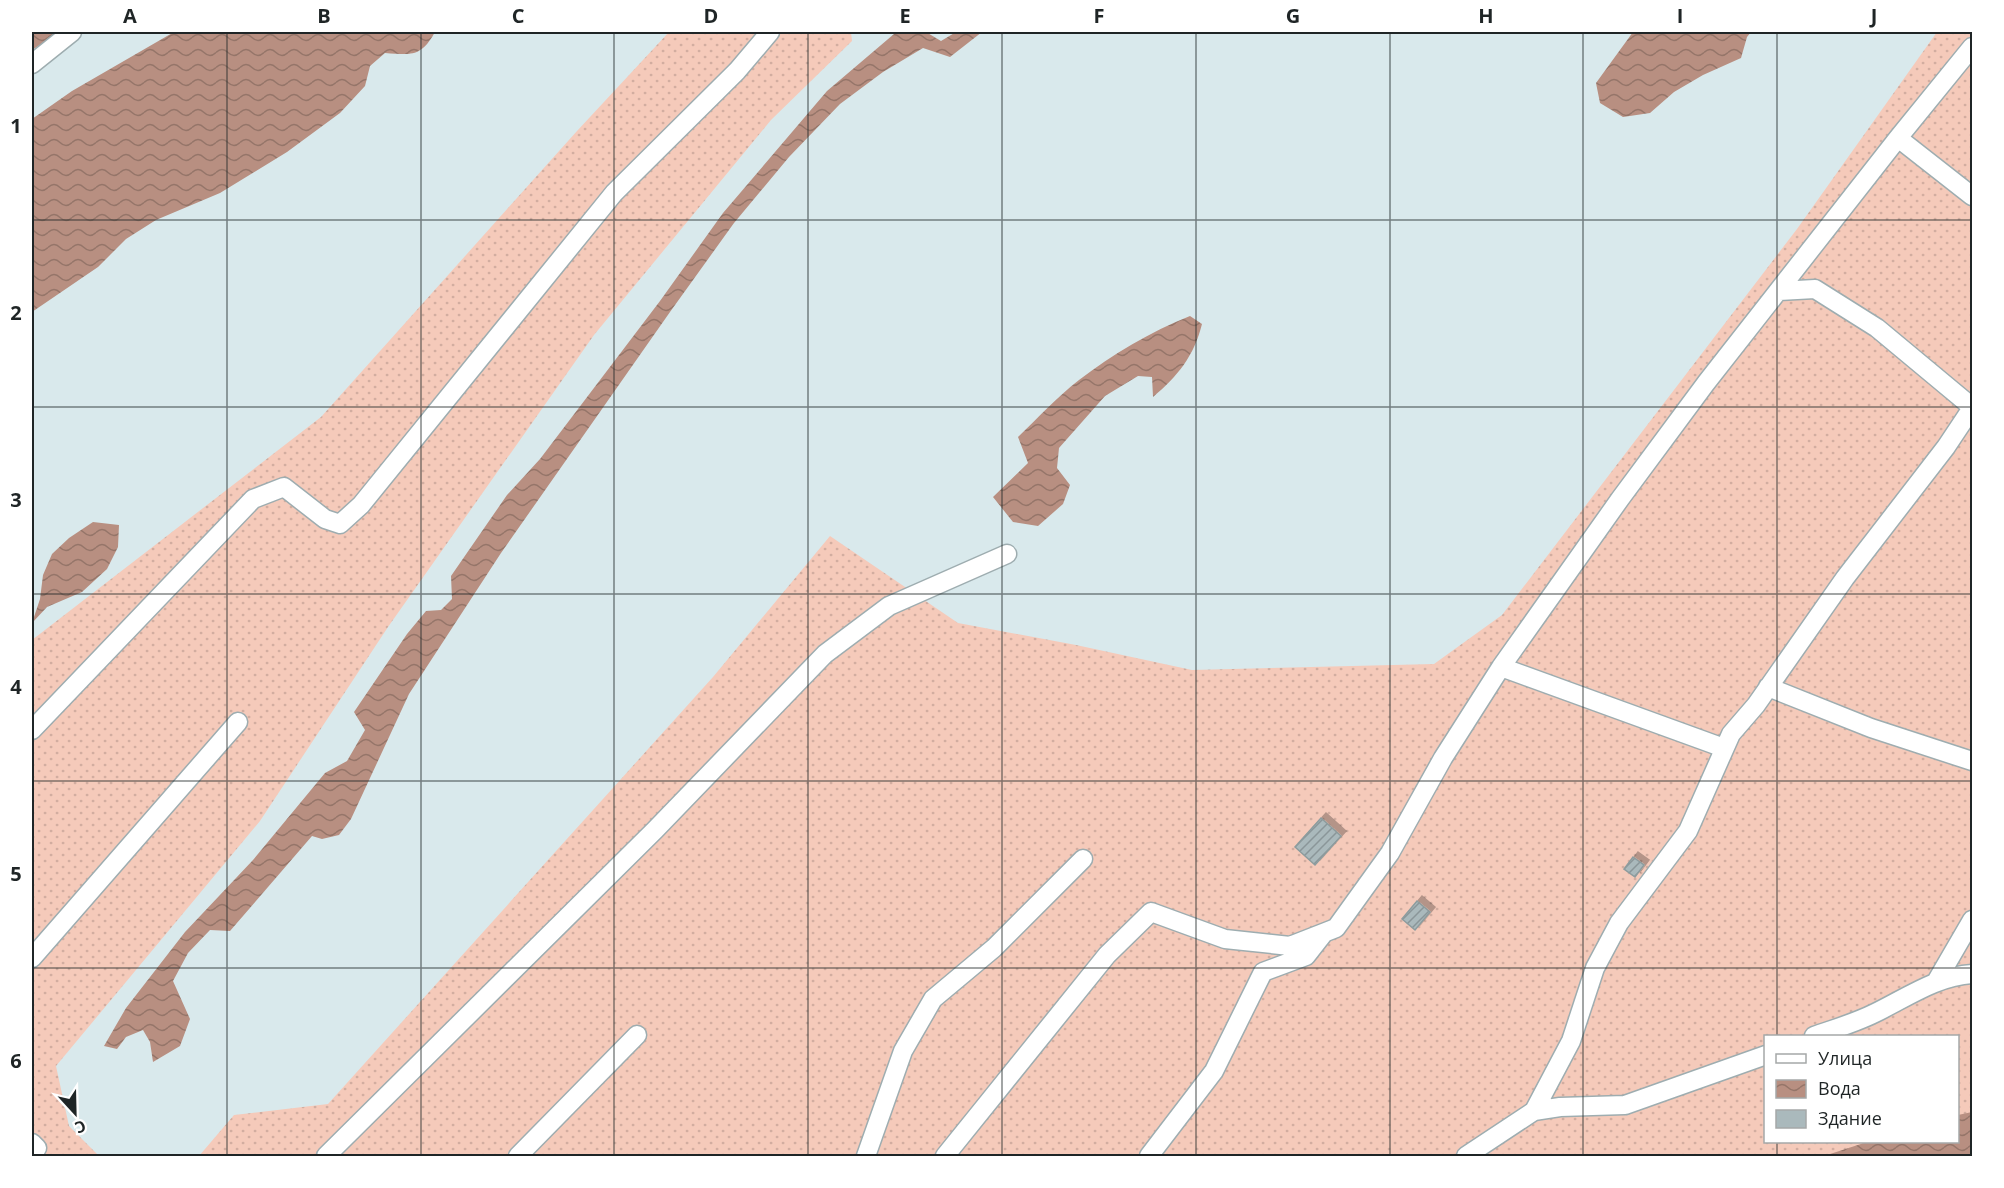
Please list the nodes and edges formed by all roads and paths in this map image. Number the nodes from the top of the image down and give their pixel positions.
1 (72, 32) edge
2 (770, 32) edge
3 (1972, 47) edge
4 (32, 64) edge
5 (1898, 138) junction
6 (1972, 196) edge
7 (1779, 291) junction
8 (1972, 408) edge
9 (1007, 554) dead end
10 (1501, 667) junction
11 (1768, 687) junction
12 (238, 722) dead end
13 (32, 730) edge
14 (1724, 748) junction
15 (1972, 760) edge
16 (1083, 859) dead end
17 (1972, 920) edge
18 (1324, 933) junction
19 (32, 958) edge
20 (1972, 974) edge
21 (1936, 982) junction
22 (637, 1035) dead end
23 (1817, 1035) edge
24 (1764, 1056) edge
25 (1534, 1111) junction
26 (32, 1143) edge
27 (32, 1155) edge
28 (326, 1156) edge
29 (518, 1156) edge
30 (866, 1156) edge
31 (945, 1156) edge
32 (1149, 1156) edge
33 (1466, 1156) edge

1 - 4 street
2 - 13 street
3 - 5 street
5 - 6 street
5 - 7 street
7 - 8 street
7 - 10 street
8 - 11 street
9 - 28 street
10 - 14 street
10 - 18 street
11 - 14 street
11 - 15 street
12 - 19 street
14 - 25 street
16 - 30 street
17 - 21 street
18 - 31 street
18 - 32 street
20 - 21 street
21 - 23 street
22 - 29 street
24 - 25 street
25 - 33 street
26 - 27 street

